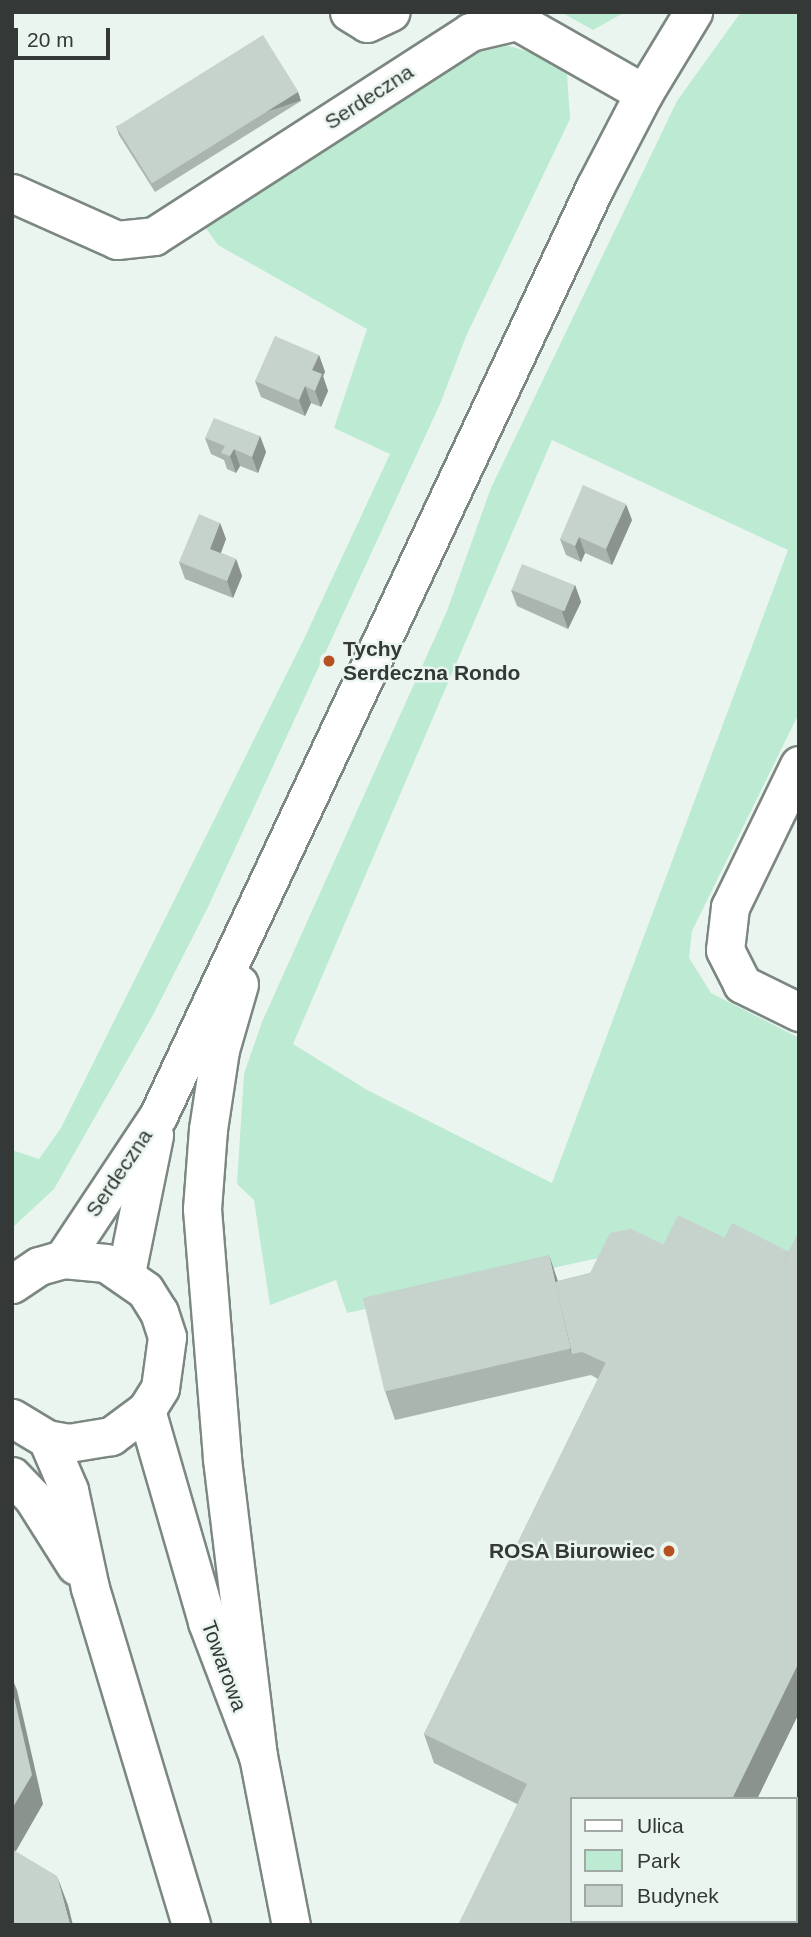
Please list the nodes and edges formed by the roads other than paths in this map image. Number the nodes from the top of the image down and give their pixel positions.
1 (349, 12) edge
2 (391, 12) edge
3 (693, 12) edge
4 (486, 20) edge
5 (643, 93) junction
6 (12, 193) edge
7 (799, 765) edge
8 (267, 881) junction
9 (799, 1012) edge
10 (158, 1116) junction
11 (63, 1259) junction
12 (126, 1273) junction
13 (12, 1284) edge
14 (146, 1410) junction
15 (12, 1419) edge
16 (47, 1439) junction
17 (12, 1476) edge
18 (90, 1588) junction
19 (258, 1756) junction
20 (191, 1925) edge
21 (291, 1925) edge

1 - 2 street
3 - 5 street
4 - 5 street, Serdeczna
4 - 6 street, Serdeczna
5 - 8 street
7 - 9 street
8 - 10 street
8 - 19 street
10 - 11 street, Serdeczna
10 - 12 street, Serdeczna
11 - 12 street
11 - 13 street
12 - 14 street
14 - 16 street
14 - 19 street, Towarowa
15 - 16 street
16 - 18 street
17 - 18 street
18 - 20 street
19 - 21 street, Towarowa

